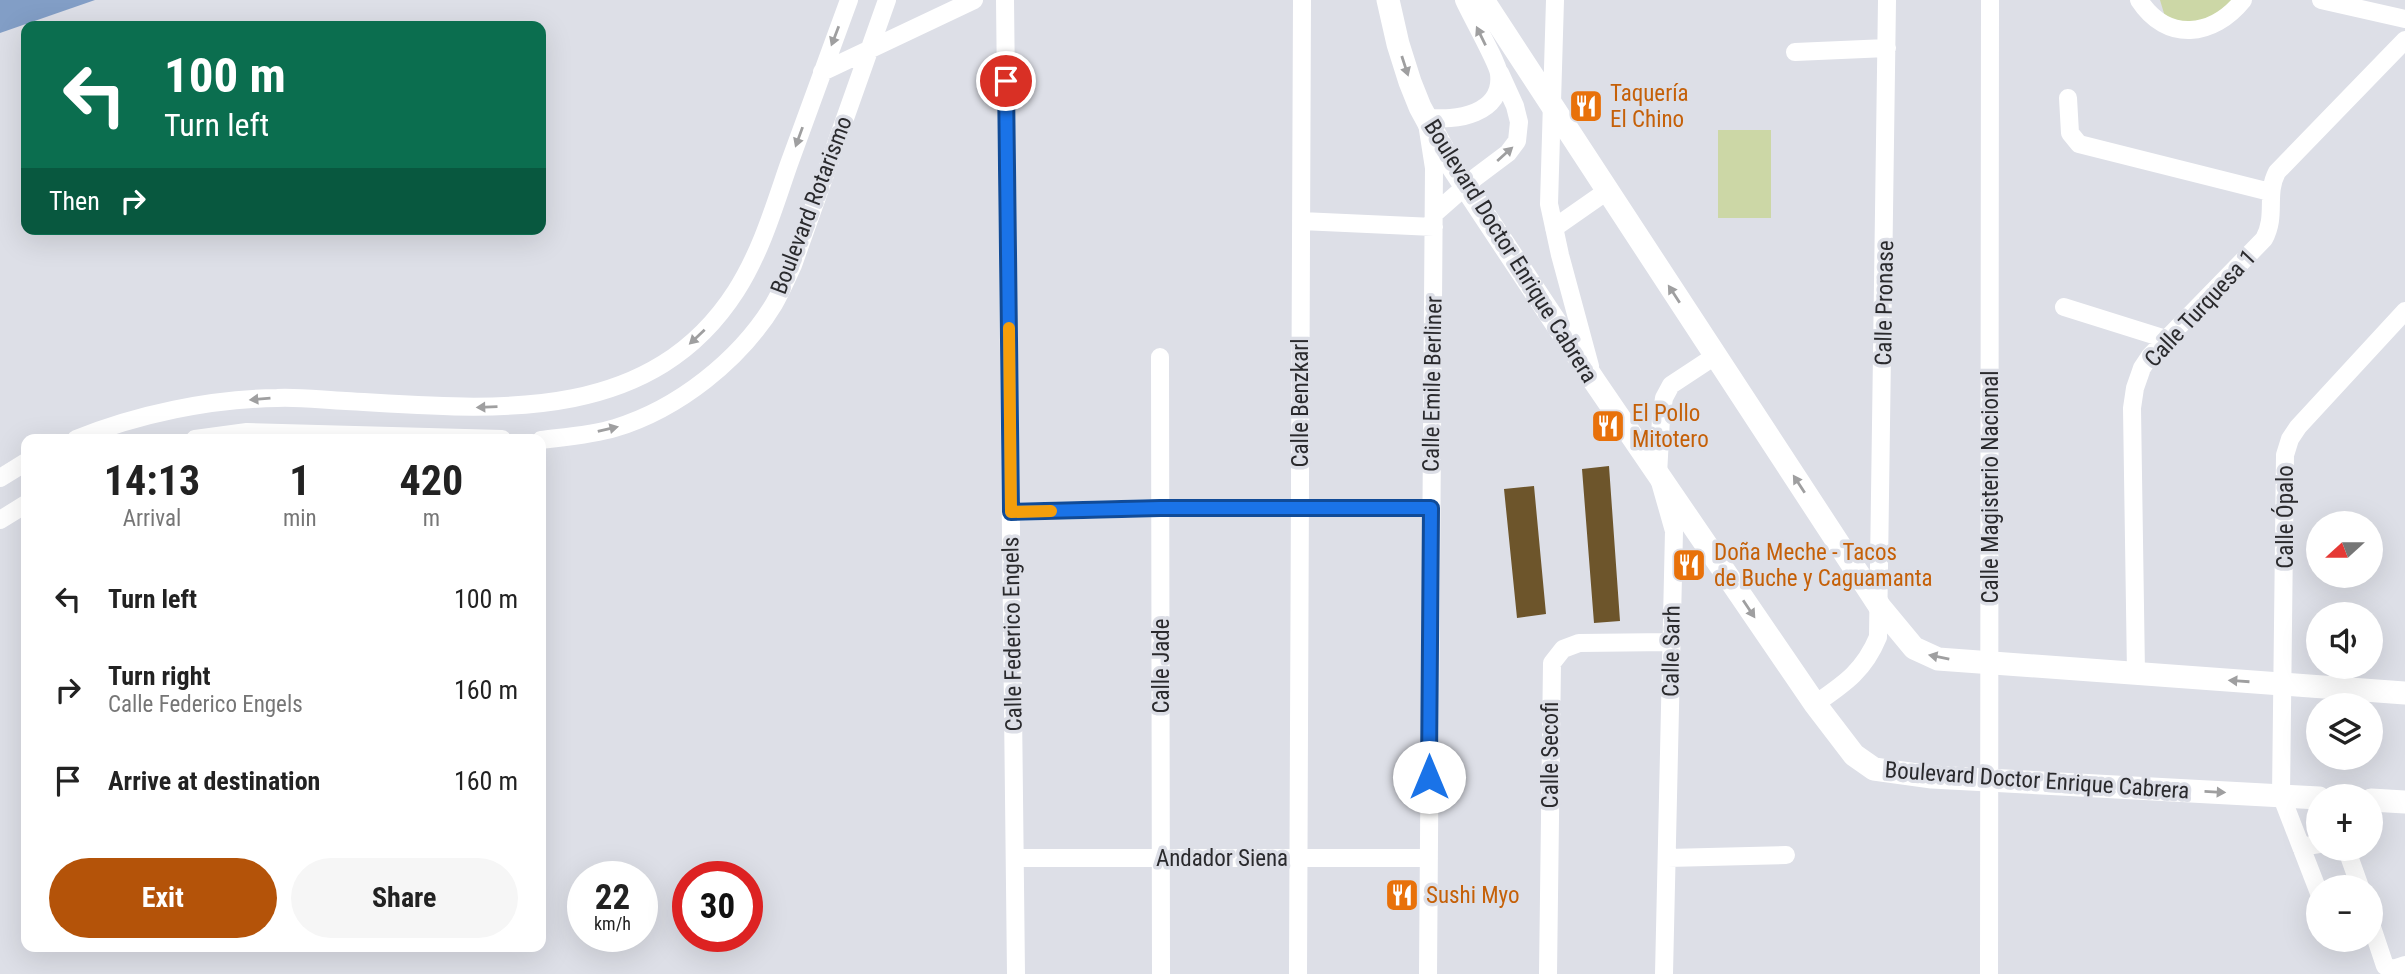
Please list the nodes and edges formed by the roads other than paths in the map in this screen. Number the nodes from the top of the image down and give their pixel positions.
1 (849, 0) edge
2 (887, 0) edge
3 (974, 0) edge
4 (1005, 0) edge
5 (1302, 0) edge
6 (1388, 0) edge
7 (1464, 0) edge
8 (1483, 0) edge
9 (1555, 0) edge
10 (1887, 0) edge
11 (1990, 0) edge
12 (2139, 0) edge
13 (2243, 0) edge
14 (2321, 0) edge
15 (2405, 19) edge
16 (2405, 40) edge
17 (1887, 48) junction
18 (867, 51) junction
19 (1795, 52) dead end
20 (822, 72) junction
21 (1500, 73) junction
22 (2068, 98) dead end
23 (1553, 109) junction
24 (1426, 117) junction
25 (1465, 187) junction
26 (1607, 191) junction
27 (2270, 192) junction
28 (1301, 220) junction
29 (1434, 221) junction
30 (1554, 228) junction
31 (2064, 307) dead end
32 (2405, 311) edge
33 (2165, 339) junction
34 (1715, 356) junction
35 (1160, 357) dead end
36 (1595, 382) junction
37 (89, 434) edge
38 (232, 434) edge
39 (320, 434) edge
40 (546, 439) edge
41 (21, 465) edge
42 (1658, 475) junction
43 (0, 478) edge
44 (21, 507) edge
45 (1160, 508) junction
46 (1300, 508) junction
47 (1431, 508) junction
48 (1011, 512) junction
49 (0, 520) edge
50 (1880, 607) junction
51 (1671, 642) junction
52 (1990, 663) junction
53 (2136, 673) junction
54 (2284, 684) junction
55 (2405, 693) edge
56 (1815, 704) junction
57 (1989, 781) junction
58 (2281, 795) junction
59 (2306, 796) edge
60 (2383, 801) edge
61 (2405, 802) edge
62 (2306, 839) edge
63 (1786, 855) dead end
64 (1015, 858) junction
65 (1161, 858) junction
66 (1298, 858) junction
67 (1429, 858) junction
68 (1667, 858) junction
69 (2380, 952) edge
70 (2397, 967) edge
71 (1016, 974) edge
72 (1161, 974) edge
73 (1298, 974) edge
74 (1428, 974) edge
75 (1548, 974) edge
76 (1664, 974) edge
77 (1989, 974) edge

1 -> 20 street
2 - 18 street, Boulevard Rotarismo
3 - 18 street
4 - 48 street, Calle Federico Engels
5 - 28 street, Calle Benzkarl
6 -> 24 main road, Boulevard Doctor Enrique Cabrera
21 -> 7 street
8 - 23 main road
9 - 23 street
10 - 17 street, Calle Pronase
11 - 52 street, Calle Magisterio Nacional
12 - 13 street
14 - 15 street
16 - 27 street, Calle Turquesa 1
17 - 19 street
17 - 50 street, Calle Pronase
18 - 20 street
40 -> 18 street, Boulevard Rotarismo
20 -> 37 street
21 - 24 street
25 -> 21 street
22 - 27 street
23 - 26 main road
23 - 30 street
24 - 25 main road, Boulevard Doctor Enrique Cabrera
24 - 29 street, Calle Emile Berliner
25 - 29 street
25 - 36 main road, Boulevard Doctor Enrique Cabrera
26 - 30 street
34 -> 26 main road
27 - 33 street, Calle Turquesa 1
28 - 29 street
28 - 46 street, Calle Benzkarl
29 - 47 street, Calle Emile Berliner
30 - 36 street
31 - 33 street
32 - 54 street, Calle Ópalo
33 - 53 street, Calle Turquesa 1
34 - 42 street, Calle Sarh
50 -> 34 main road
35 - 45 street, Calle Jade
36 - 42 main road, Boulevard Doctor Enrique Cabrera
38 - 39 street
41 - 43 street
42 - 51 street, Calle Sarh
42 -> 56 main road, Boulevard Doctor Enrique Cabrera
44 - 49 street
45 - 46 street
45 - 48 street
45 - 65 street, Calle Jade
46 - 47 street
46 - 66 street, Calle Benzkarl
47 - 67 street, Calle Emile Berliner
48 - 64 street, Calle Federico Engels
52 -> 50 main road
50 - 56 street, Calle Pronase
51 - 68 street, Calle Sarh
51 - 75 street, Calle Secofi
52 - 53 main road
52 - 57 street, Calle Magisterio Nacional
54 -> 53 main road
54 - 55 main road
54 - 58 street, Calle Ópalo
56 - 57 main road, Boulevard Doctor Enrique Cabrera
57 -> 58 main road, Boulevard Doctor Enrique Cabrera
57 - 77 street, Calle Magisterio Nacional
58 - 59 main road, Boulevard Doctor Enrique Cabrera
58 - 62 street
60 - 61 main road
63 - 68 street
64 - 65 street, Andador Siena
64 - 71 street, Calle Federico Engels
65 - 66 street, Andador Siena
65 - 72 street, Calle Jade
66 - 67 street, Andador Siena
66 - 73 street, Calle Benzkarl
67 - 74 street, Calle Emile Berliner
68 - 76 street, Calle Sarh
69 - 70 street

